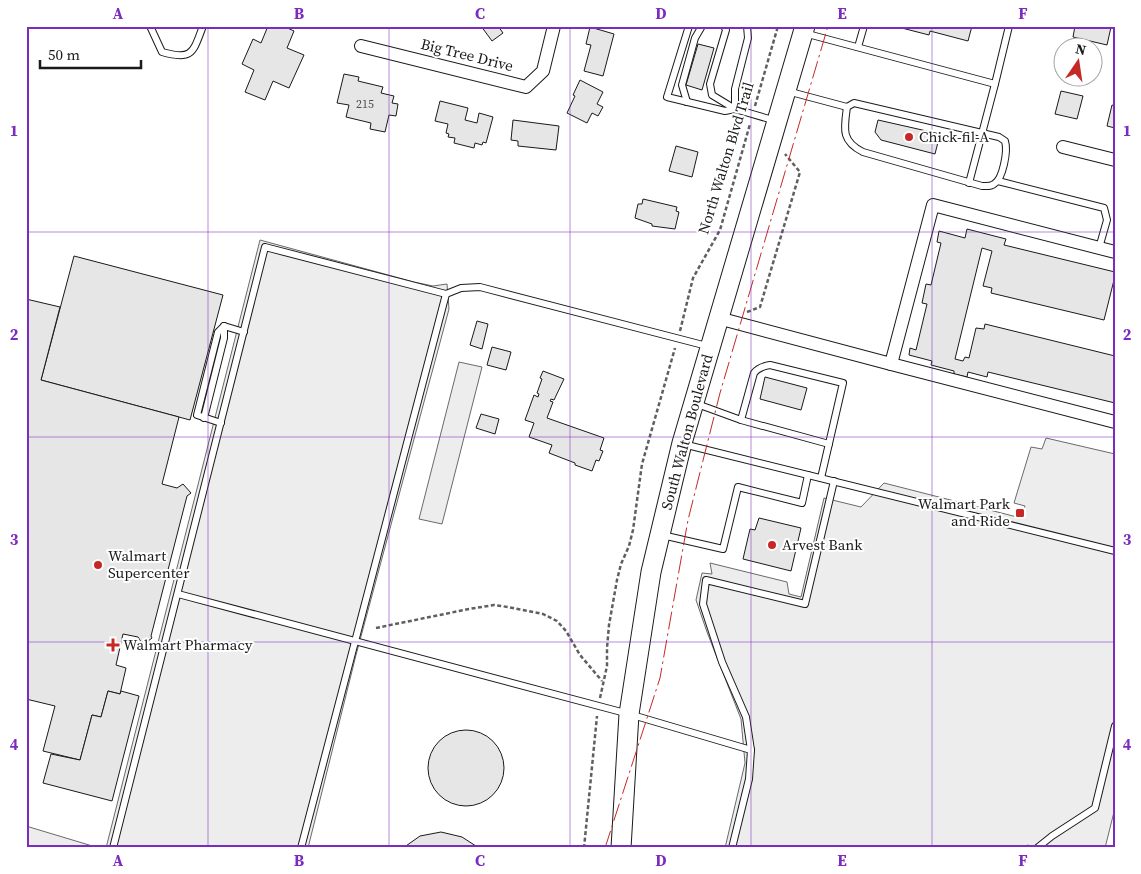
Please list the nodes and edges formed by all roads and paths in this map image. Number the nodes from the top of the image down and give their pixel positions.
1 (150, 26) edge
2 (203, 26) edge
3 (554, 26) edge
4 (689, 26) edge
5 (702, 26) edge
6 (724, 26) edge
7 (747, 26) edge
8 (778, 26) edge
9 (864, 26) edge
10 (1009, 26) edge
11 (804, 30) edge
12 (361, 46) dead end
13 (858, 47) junction
14 (996, 84) junction
15 (786, 91) junction
16 (687, 102) junction
17 (847, 107) junction
18 (735, 109) junction
19 (752, 114) junction
20 (777, 122) junction
21 (982, 133) junction
22 (1062, 146) dead end
23 (785, 154) dead end
24 (1115, 160) edge
25 (998, 181) junction
26 (970, 183) junction
27 (1099, 248) junction
28 (1115, 252) edge
29 (446, 294) junction
30 (739, 316) dead end
31 (718, 318) junction
32 (682, 323) dead end
33 (244, 332) junction
34 (709, 347) junction
35 (674, 353) dead end
36 (891, 364) junction
37 (693, 403) junction
38 (741, 420) junction
39 (1115, 422) edge
40 (221, 423) junction
41 (682, 443) junction
42 (829, 444) junction
43 (808, 475) junction
44 (821, 478) junction
45 (834, 481) junction
46 (660, 535) junction
47 (1115, 551) edge
48 (178, 594) junction
49 (376, 628) dead end
50 (355, 641) junction
51 (603, 682) junction
52 (601, 690) dead end
53 (630, 714) junction
54 (596, 720) dead end
55 (1115, 726) edge
56 (751, 750) junction
57 (113, 848) edge
58 (301, 848) edge
59 (584, 848) edge
60 (621, 848) edge
61 (732, 848) edge
62 (1037, 848) edge

1 - 2 lane
3 - 12 street, Big Tree Drive
4 - 16 lane
5 - 16 lane
6 - 18 lane
7 - 18 lane
8 - 19 path, North Walton Blvd Trail
9 - 13 lane
10 - 14 lane
11 - 13 lane
11 - 15 main road, South Walton Boulevard
13 - 14 lane
14 - 21 lane
15 - 17 lane
15 - 20 main road, South Walton Boulevard
16 - 18 lane
17 - 21 lane
17 - 26 lane
18 - 19 lane
19 - 20 lane
19 - 32 path, North Walton Blvd Trail
20 - 31 main road, South Walton Boulevard
21 - 25 lane
21 - 26 lane
22 - 24 street
23 - 30 path
25 - 26 lane
25 - 27 lane
27 - 28 street
27 - 36 street
29 - 33 lane
29 - 34 lane
29 - 50 lane
31 - 34 main road, South Walton Boulevard
31 - 36 street
33 - 40 lane
33 - 40 lane
34 - 37 main road, South Walton Boulevard
35 - 51 path
36 - 39 street
37 - 38 lane
37 - 41 main road, South Walton Boulevard
38 - 42 lane
38 - 42 lane
40 - 48 lane
41 - 43 lane
41 - 46 main road, South Walton Boulevard
42 - 44 lane
43 - 44 lane
43 - 46 lane
44 - 45 lane
45 - 47 lane
45 - 56 lane
46 - 53 main road, South Walton Boulevard
48 - 50 lane
48 - 57 lane
49 - 51 path
50 - 53 lane
50 - 58 lane
51 - 52 path
53 - 56 lane
53 - 60 main road, South Walton Boulevard
54 - 59 path
55 - 62 lane
56 - 61 lane

